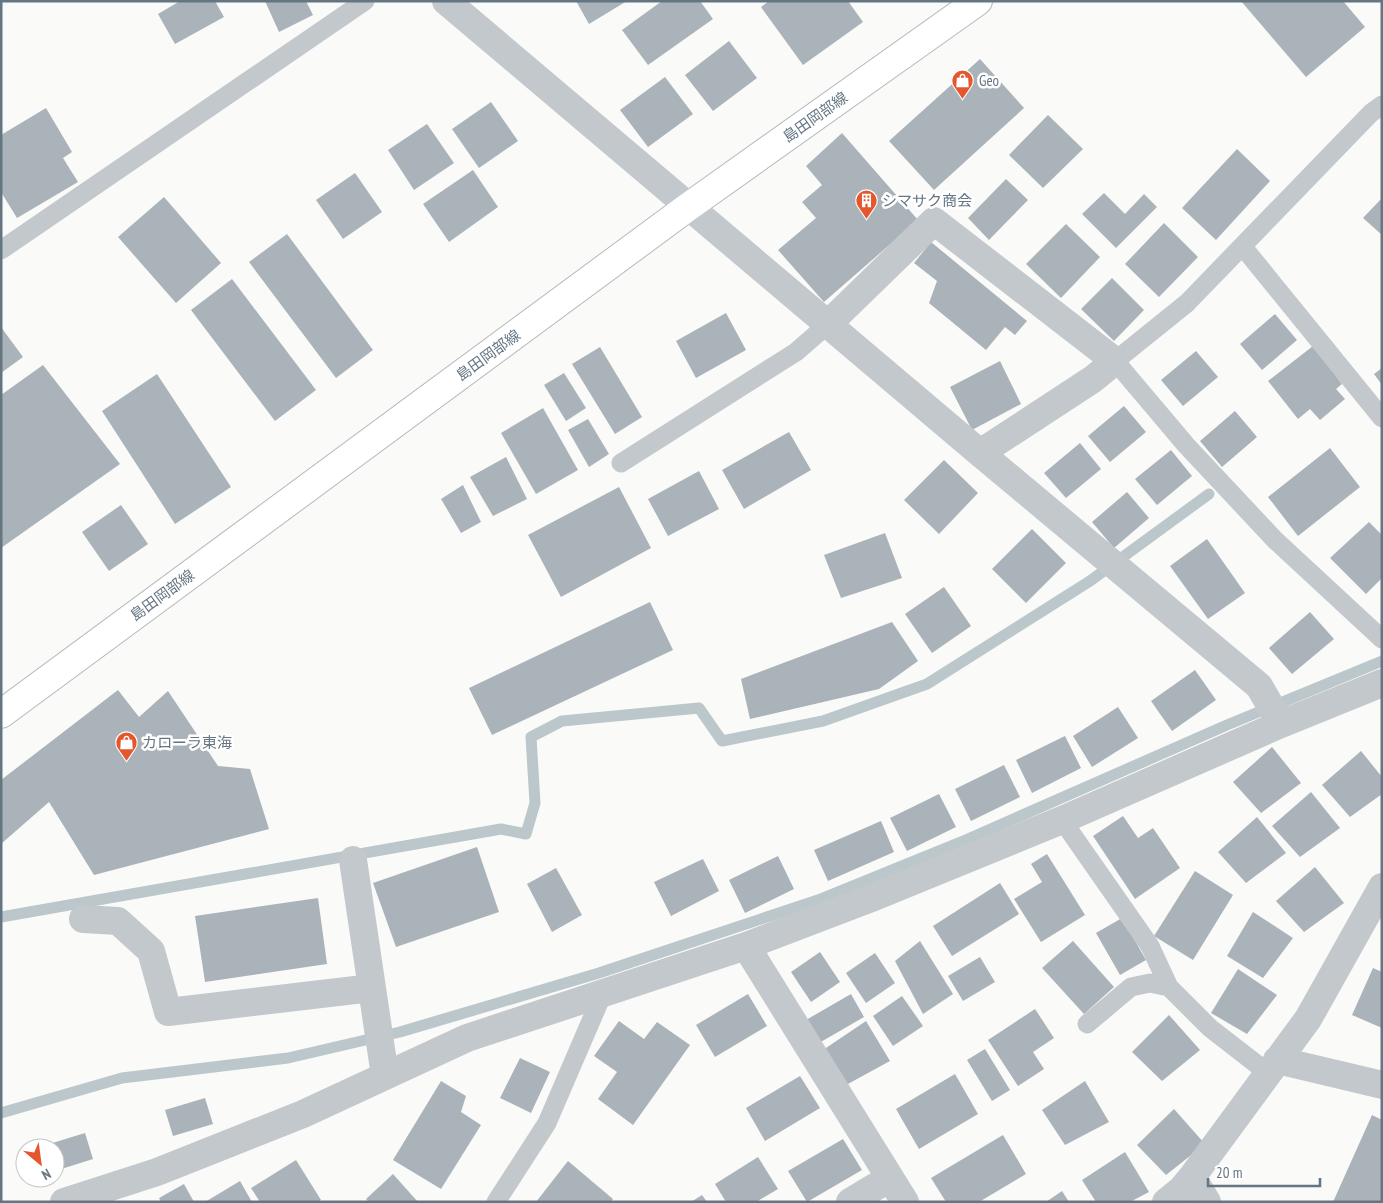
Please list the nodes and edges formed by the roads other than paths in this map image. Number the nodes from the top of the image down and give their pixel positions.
1 (365, 1) edge
2 (446, 1) edge
3 (978, 1) edge
4 (1382, 105) edge
5 (688, 207) junction
6 (1242, 247) junction
7 (1, 250) edge
8 (827, 325) junction
9 (1115, 361) junction
10 (1382, 418) edge
11 (980, 454) junction
12 (621, 463) dead end
13 (1382, 639) edge
14 (1382, 683) edge
15 (1, 714) edge
16 (1281, 724) junction
17 (1062, 820) junction
18 (353, 860) dead end
19 (1382, 887) edge
20 (83, 919) dead end
21 (746, 946) junction
22 (1169, 987) junction
23 (372, 988) junction
24 (604, 993) junction
25 (1087, 1024) dead end
26 (1273, 1066) junction
27 (385, 1076) junction
28 (1382, 1085) edge
29 (1192, 1177) junction
30 (890, 1178) junction
31 (64, 1202) edge
32 (496, 1202) edge
33 (850, 1202) edge
34 (905, 1202) edge
35 (1166, 1202) edge
36 (1207, 1202) edge

1 - 7 lane
2 - 5 street
3 - 5 main road, 島田岡部線
4 - 6 lane
5 - 8 street
5 - 15 main road, 島田岡部線
6 - 9 lane
6 - 10 lane
8 - 9 street
8 - 11 street
8 - 12 lane
9 - 11 street
9 - 13 lane
11 - 16 street
14 - 16 street
16 - 17 street
17 - 21 street
17 - 22 lane
18 - 23 street
19 - 26 street
20 - 23 street
21 - 24 street
21 - 30 street
22 - 25 lane
22 - 26 lane
23 - 27 street
24 - 27 street
24 - 32 lane
26 - 28 street
26 - 29 street
27 - 31 street
29 - 35 street
29 - 36 street
30 - 33 street
30 - 34 street

